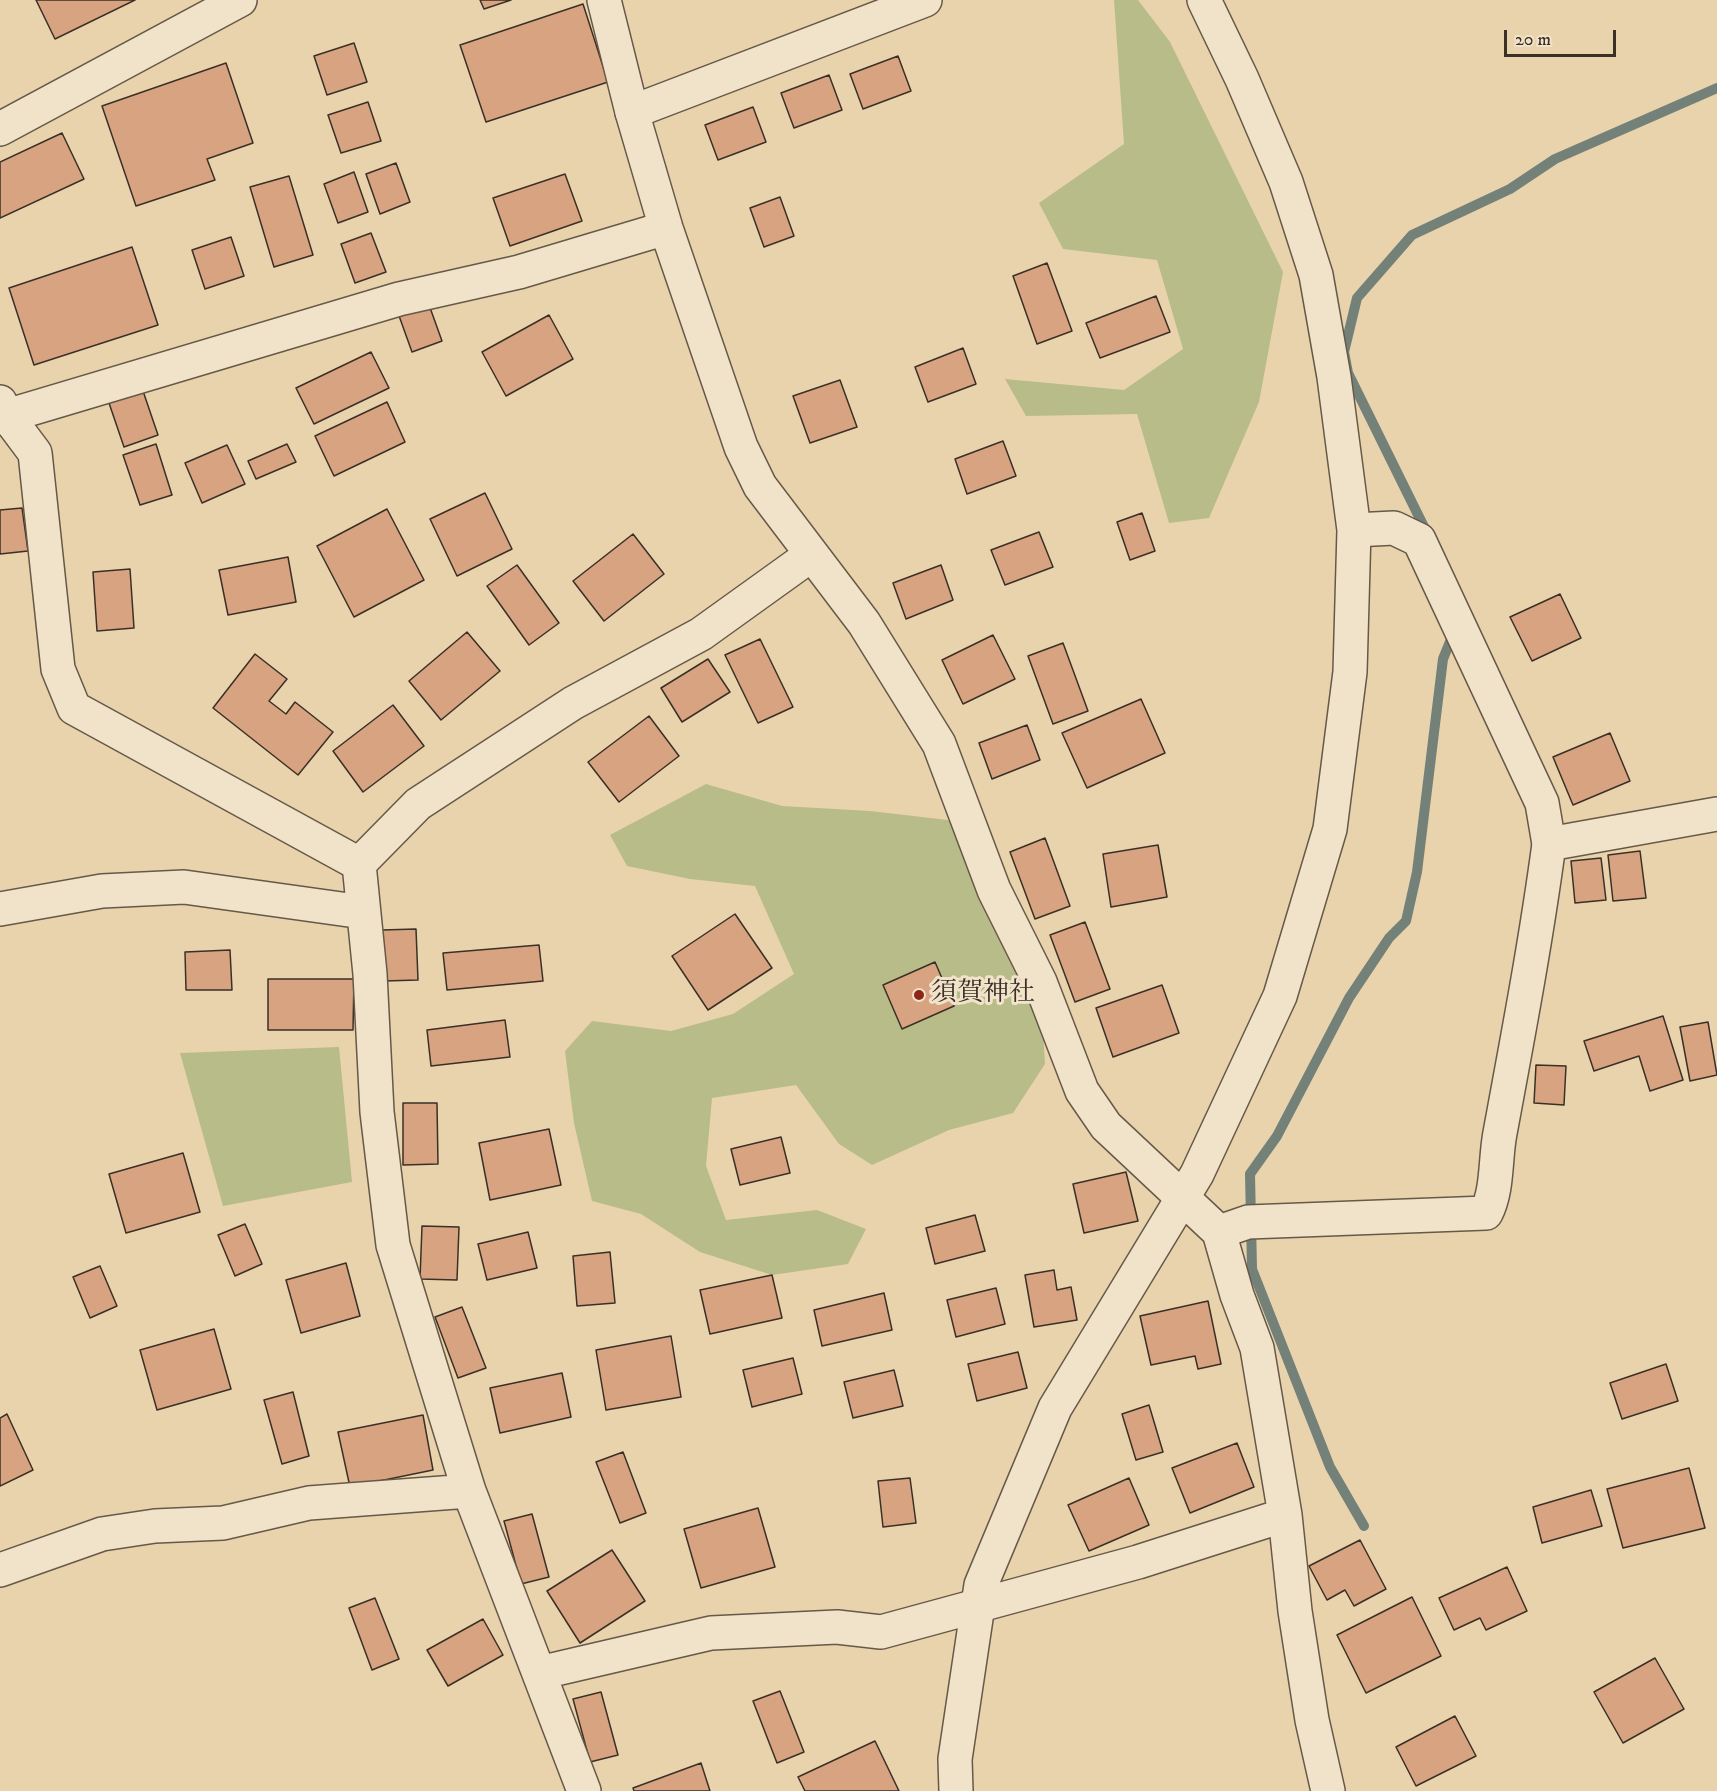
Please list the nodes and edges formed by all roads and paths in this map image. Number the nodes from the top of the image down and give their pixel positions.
1 (240, 0) edge
2 (604, 0) edge
3 (925, 0) edge
4 (1204, 0) edge
5 (632, 112) junction
6 (0, 129) edge
7 (666, 228) junction
8 (3, 412) edge
9 (1354, 530) junction
10 (811, 555) junction
11 (1717, 814) edge
12 (1549, 844) junction
13 (359, 864) junction
14 (0, 909) edge
15 (363, 912) junction
16 (1182, 1198) junction
17 (1219, 1232) junction
18 (469, 1491) junction
19 (1285, 1515) junction
20 (0, 1570) edge
21 (978, 1608) junction
22 (539, 1673) junction
23 (584, 1791) edge
24 (957, 1791) edge
25 (1328, 1791) edge

1 - 6 street
2 - 5 street
3 - 5 street
4 - 9 street
5 - 7 street
7 - 8 street
7 - 10 street
8 - 13 street
9 - 12 street
9 - 16 street
10 - 13 street
10 - 16 street
11 - 12 street
12 - 17 street
13 - 15 street
14 - 15 street
15 - 18 street
16 - 17 street
16 - 21 street
17 - 19 street
18 - 20 street
18 - 22 street
19 - 21 street
19 - 25 street
21 - 22 street
21 - 24 street
22 - 23 street

